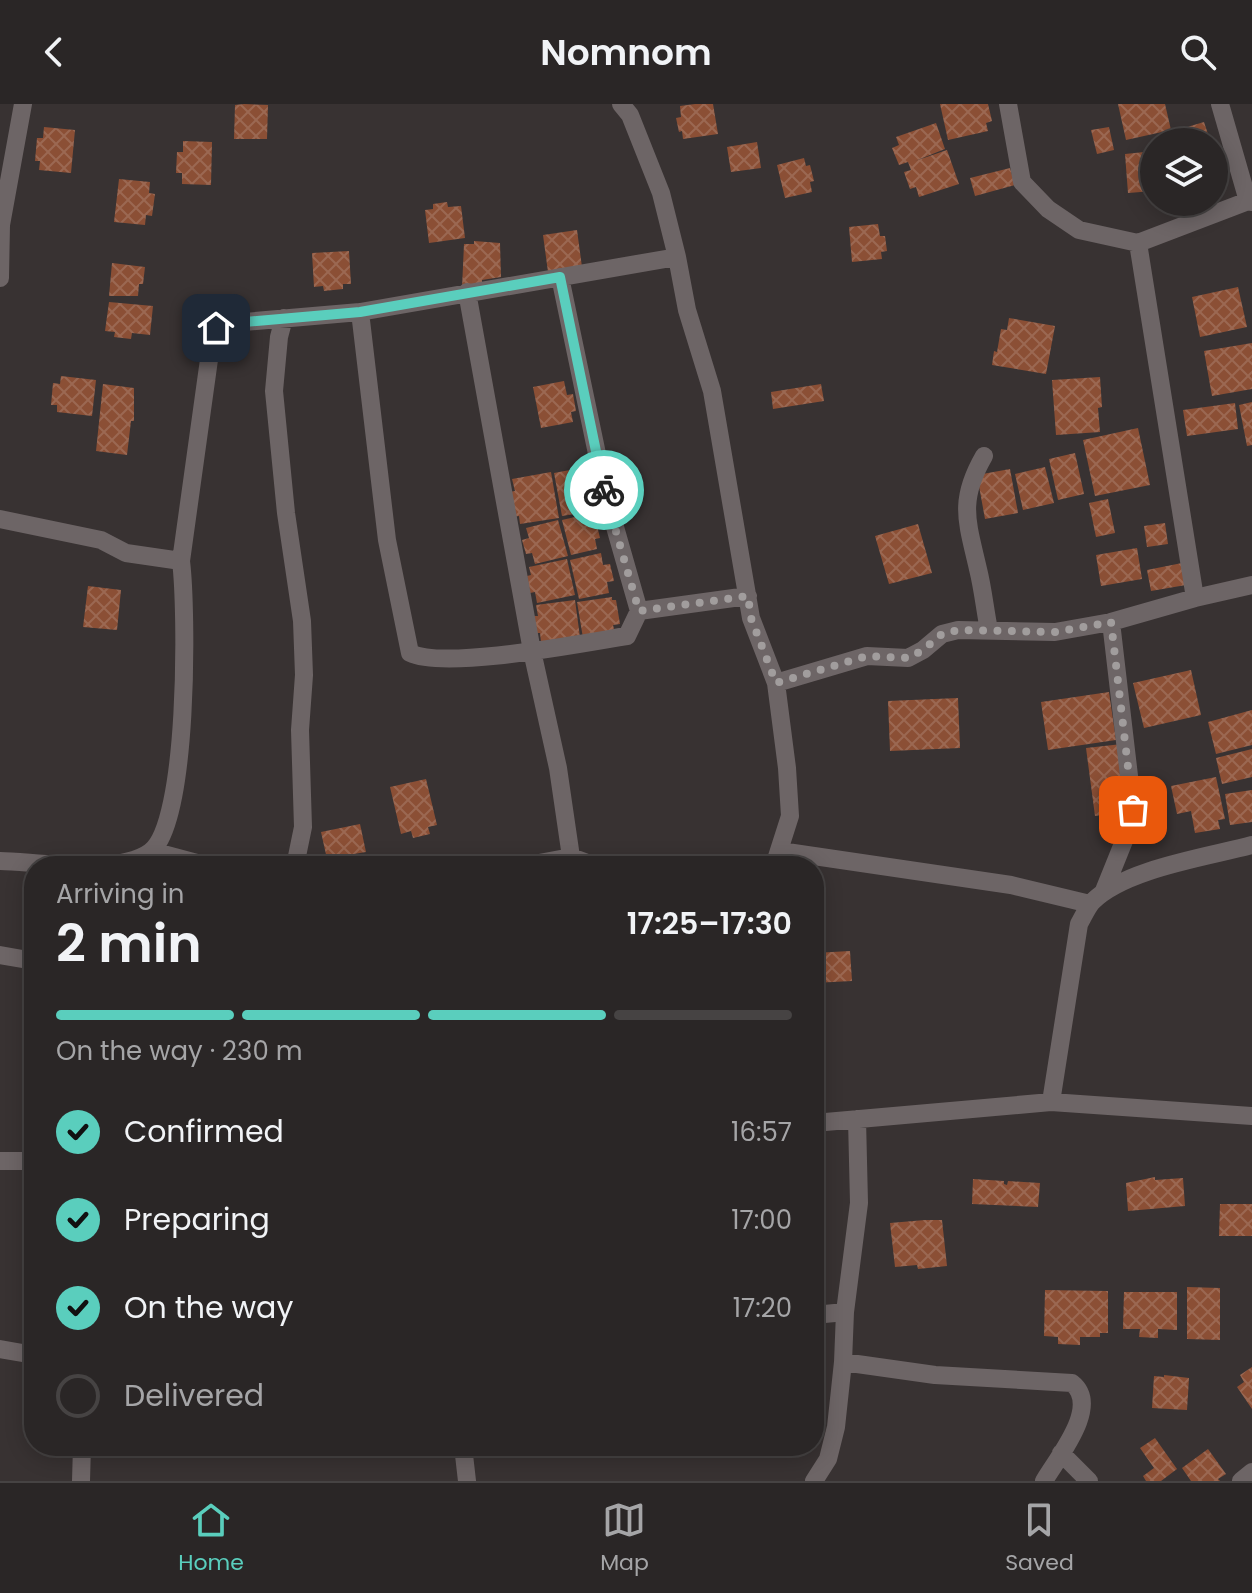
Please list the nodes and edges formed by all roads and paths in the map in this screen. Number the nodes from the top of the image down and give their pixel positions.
1 (23, 104) edge
2 (621, 104) edge
3 (1008, 104) edge
4 (1220, 104) edge
5 (1250, 202) edge
6 (0, 225) edge
7 (1138, 243) junction
8 (677, 257) junction
9 (560, 277) junction
10 (0, 278) edge
11 (467, 292) junction
12 (360, 312) junction
13 (284, 318) junction
14 (984, 456) dead end
15 (0, 519) edge
16 (181, 561) junction
17 (1252, 585) edge
18 (748, 596) junction
19 (1195, 598) junction
20 (639, 611) junction
21 (1111, 622) junction
22 (989, 630) junction
23 (532, 651) junction
24 (776, 683) junction
25 (1252, 845) edge
26 (152, 851) junction
27 (143, 856) edge
28 (171, 856) edge
29 (297, 856) edge
30 (571, 856) edge
31 (778, 856) edge
32 (0, 861) edge
33 (24, 862) edge
34 (824, 864) edge
35 (1096, 898) junction
36 (0, 955) edge
37 (24, 959) edge
38 (1051, 1102) junction
39 (1252, 1116) edge
40 (857, 1119) junction
41 (824, 1122) edge
42 (0, 1161) edge
43 (24, 1161) edge
44 (845, 1312) junction
45 (824, 1314) edge
46 (0, 1349) edge
47 (24, 1353) edge
48 (843, 1362) junction
49 (1061, 1453) junction
50 (82, 1456) edge
51 (464, 1456) edge
52 (1252, 1472) edge
53 (81, 1481) edge
54 (467, 1481) edge
55 (814, 1481) edge
56 (1044, 1481) edge
57 (1089, 1481) edge
58 (1241, 1481) edge

1 - 6 street
2 - 8 street
3 - 7 street
4 - 5 street
5 - 7 street
6 - 10 street
7 - 19 street
8 - 9 street
8 - 18 street
9 - 11 street
9 - 20 street
11 - 12 street
11 - 23 street
12 - 13 street
12 - 23 street
13 - 16 street
13 - 29 street
14 - 22 street
15 - 16 street
16 - 26 street
17 - 19 street
18 - 20 street
18 - 24 street
19 - 21 street
20 - 23 street
21 - 22 street
21 - 35 street
22 - 24 street
23 - 30 street
24 - 31 street
25 - 35 street
26 - 27 street
26 - 28 street
32 - 33 street
34 - 35 street
35 - 38 street
36 - 37 street
38 - 39 street
38 - 40 street
40 - 41 street
40 - 44 street
42 - 43 street
44 - 45 street
44 - 48 street
46 - 47 street
48 - 49 street
48 - 55 street
49 - 56 street
49 - 57 street
50 - 53 street
51 - 54 street
52 - 58 street

